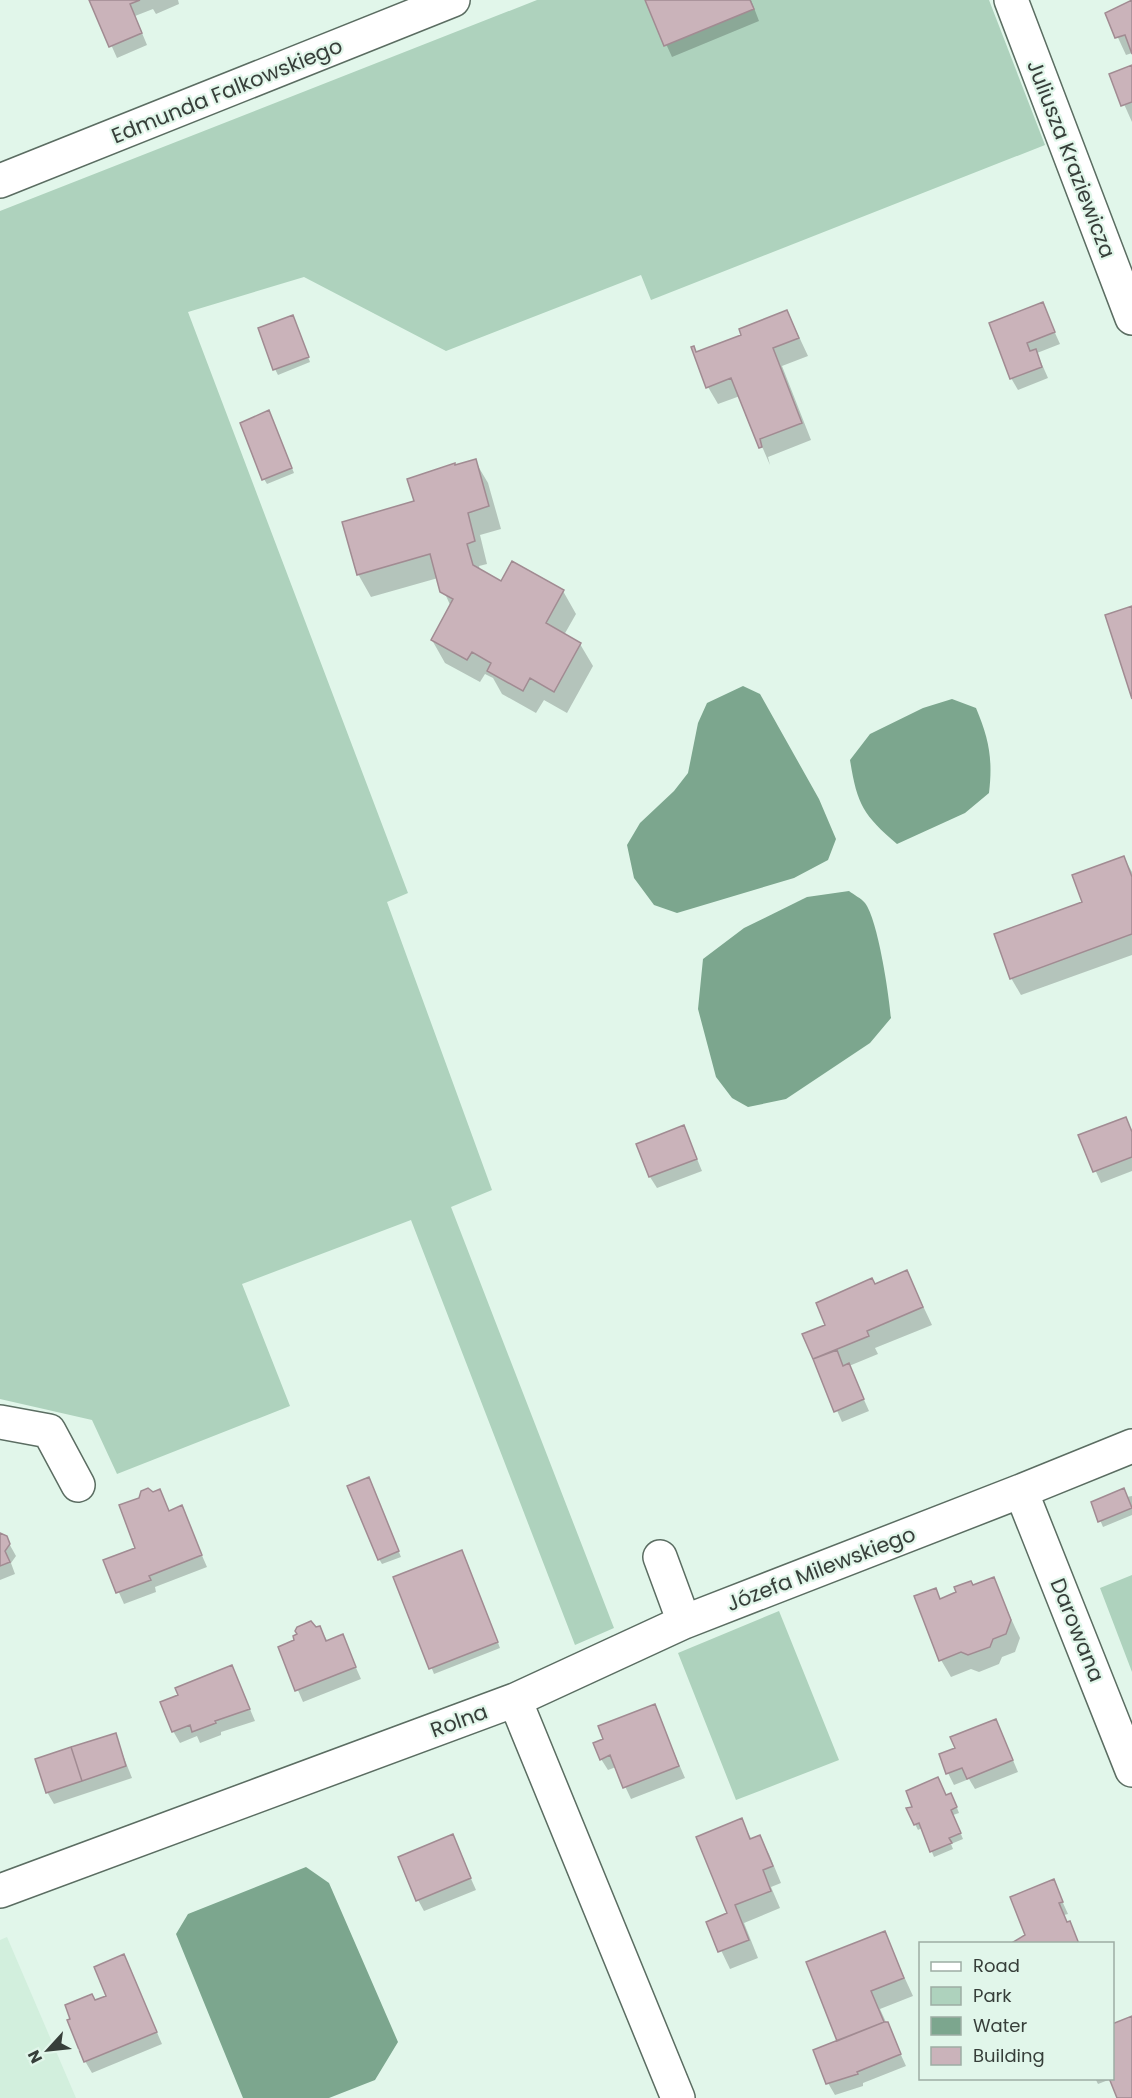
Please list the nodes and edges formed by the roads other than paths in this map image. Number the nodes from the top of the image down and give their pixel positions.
1 (453, 0) edge
2 (1011, 0) edge
3 (0, 181) edge
4 (1132, 318) edge
5 (0, 1422) edge
6 (1132, 1446) edge
7 (78, 1485) dead end
8 (1021, 1491) junction
9 (660, 1557) dead end
10 (684, 1622) junction
11 (515, 1700) junction
12 (1132, 1770) edge
13 (0, 1891) edge
14 (678, 2098) edge

1 - 3 street, Edmunda Falkowskiego
2 - 4 street, Juliusza Kraziewicza
5 - 7 street
6 - 8 street, Józefa Milewskiego
8 - 10 street, Józefa Milewskiego
8 - 12 street, Darowana
9 - 10 street
10 - 11 street, Józefa Milewskiego
11 - 13 street, Rolna
11 - 14 street, Rolna

